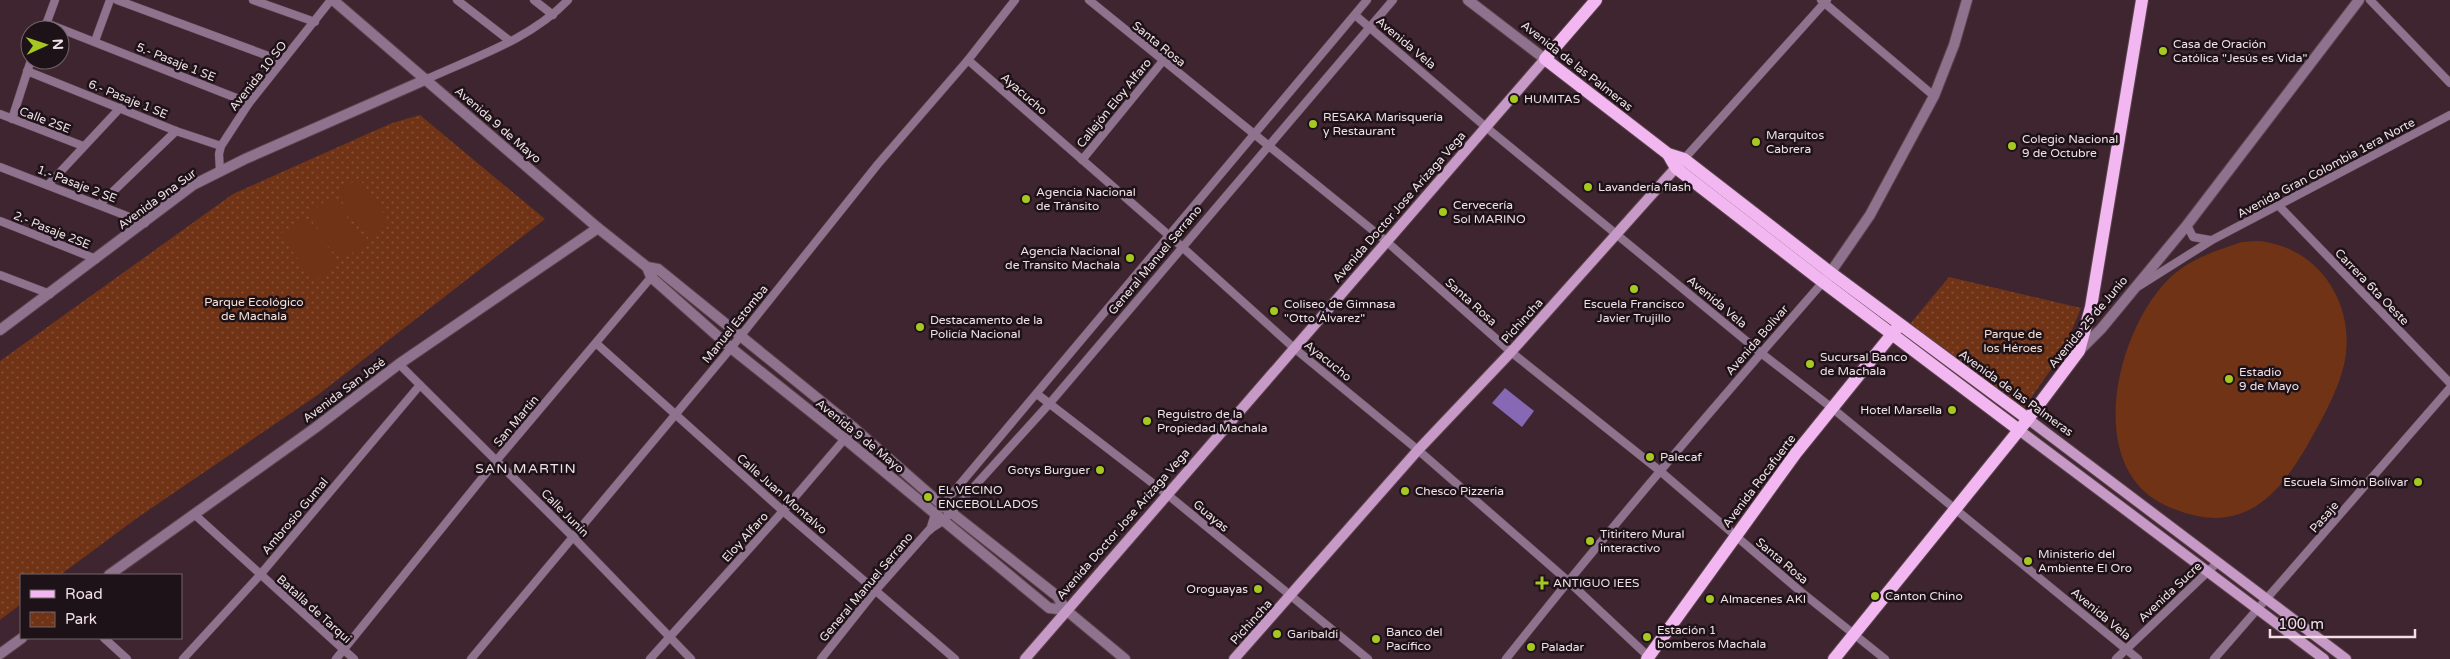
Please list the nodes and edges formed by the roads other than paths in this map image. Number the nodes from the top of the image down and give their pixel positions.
1 (55, 0) edge
2 (110, 0) edge
3 (117, 0) edge
4 (253, 0) edge
5 (332, 0) edge
6 (457, 0) edge
7 (534, 0) edge
8 (568, 0) edge
9 (1015, 0) edge
10 (1089, 0) edge
11 (1367, 0) edge
12 (1393, 0) edge
13 (1468, 0) edge
14 (1596, 0) edge
15 (1966, 0) edge
16 (2142, 0) edge
17 (2359, 0) edge
18 (2370, 0) edge
19 (1825, 1) edge
20 (554, 15) junction
21 (1355, 15) junction
22 (48, 20) edge
23 (315, 22) junction
24 (1370, 28) junction
25 (70, 34) edge
26 (95, 41) junction
27 (510, 41) junction
28 (1545, 59) junction
29 (968, 60) junction
30 (282, 61) junction
31 (1162, 62) junction
32 (27, 71) joint
33 (427, 79) junction
34 (2450, 83) edge
35 (1934, 96) junction
36 (249, 103) junction
37 (120, 108) junction
38 (0, 114) edge
39 (2450, 115) edge
40 (12, 119) junction
41 (1487, 128) junction
42 (176, 131) junction
43 (1254, 134) junction
44 (1269, 145) junction
45 (83, 146) junction
46 (221, 146) junction
47 (1082, 160) junction
48 (1680, 163) junction
49 (0, 167) edge
50 (220, 172) junction
51 (48, 184) junction
52 (100, 204) junction
53 (2279, 206) junction
54 (0, 221) edge
55 (145, 223) junction
56 (2187, 225) junction
57 (598, 228) junction
58 (1617, 234) junction
59 (1169, 236) junction
60 (2212, 240) junction
61 (1386, 241) junction
62 (1182, 246) junction
63 (96, 260) junction
64 (652, 271) junction
65 (0, 276) edge
66 (1827, 278) junction
67 (2136, 288) junction
68 (50, 294) junction
69 (1896, 329) junction
70 (0, 330) edge
71 (740, 336) junction
72 (596, 344) junction
73 (731, 348) junction
74 (1294, 348) junction
75 (2079, 351) junction
76 (1511, 352) junction
77 (1761, 353) junction
78 (399, 364) junction
79 (2450, 383) edge
80 (420, 385) junction
81 (2450, 388) edge
82 (1037, 394) junction
83 (1050, 403) junction
84 (1832, 408) junction
85 (675, 414) junction
86 (2028, 419) junction
87 (854, 428) junction
88 (2019, 430) junction
89 (845, 438) junction
90 (1418, 450) junction
91 (496, 461) junction
92 (1660, 472) junction
93 (1168, 494) junction
94 (943, 506) junction
95 (1954, 508) junction
96 (783, 511) junction
97 (951, 512) junction
98 (194, 514) junction
99 (939, 518) junction
100 (572, 536) junction
101 (1736, 536) junction
102 (2218, 562) junction
103 (2209, 572) junction
104 (110, 574) edge
105 (260, 575) junction
106 (1568, 581) junction
107 (875, 591) junction
108 (1290, 597) junction
109 (2268, 600) junction
110 (2258, 609) junction
111 (1066, 610) junction
112 (1854, 634) junction
113 (670, 638) junction
114 (21, 639) edge
115 (105, 639) edge
116 (344, 650) junction
117 (2126, 650) junction
118 (0, 654) edge
119 (1649, 658) edge
120 (127, 659) edge
121 (184, 659) edge
122 (336, 659) edge
123 (354, 659) edge
124 (470, 659) edge
125 (650, 659) edge
126 (691, 659) edge
127 (820, 659) edge
128 (955, 659) edge
129 (1024, 659) edge
130 (1125, 659) edge
131 (1234, 659) edge
132 (1368, 659) edge
133 (1506, 659) edge
134 (1834, 659) edge
135 (1885, 659) edge
136 (2116, 659) edge
137 (2138, 659) edge
138 (2214, 659) edge
139 (2324, 659) edge
140 (2346, 659) edge

1 - 22 street
2 - 26 street
3 - 30 street
4 - 23 street
5 - 23 street, Avenida 10 SO
5 - 33 street, Avenida 9 de Mayo
6 - 27 street
7 - 20 street
8 - 20 street
9 - 29 street, Manuel Estomba
10 - 31 street, Santa Rosa
11 - 21 street, General Manuel Serrano
12 - 24 street, General Manuel Serrano
13 - 28 street, Avenida de las Palmeras
14 - 28 main road, Avenida Doctor Jose Arízaga Vega
15 - 35 street, Avenida Bolívar
16 - 75 main road
17 - 56 street, Avenida 25 de Junio
18 - 34 street
19 - 35 street
19 - 48 street, Pichincha
20 - 27 street
21 - 24 street, Avenida Vela
21 - 43 street, General Manuel Serrano
23 - 30 street, Avenida 10 SO
24 - 41 street, Avenida Vela
24 - 44 street, General Manuel Serrano
25 - 26 street, 5.- Pasaje 1 SE
26 - 36 street, 5.- Pasaje 1 SE
27 - 33 street
28 - 41 main road, Avenida Doctor Jose Arízaga Vega
28 - 48 main road, Avenida de las Palmeras
29 - 47 street, Ayacucho
29 - 71 street, Manuel Estomba
30 - 36 street, Avenida 10 SO
31 - 43 street, Santa Rosa
31 - 47 street, Callejón Eloy Alfaro
32 - 37 street, 6.- Pasaje 1 SE
32 - 40 street
33 - 50 street, Avenida 9na Sur
33 - 57 street, Avenida 9 de Mayo
35 - 66 street, Avenida Bolívar
36 - 46 street, Avenida 10 SO
37 - 42 street, 6.- Pasaje 1 SE
37 - 45 street
38 - 40 street, Calle 2SE
39 - 53 street, Avenida Gran Colombia 1era Norte
40 - 45 street, Calle 2SE
41 - 58 street, Avenida Vela
41 - 61 main road, Avenida Doctor Jose Arízaga Vega
42 - 46 street, 6.- Pasaje 1 SE
42 - 52 street
43 - 44 street, Santa Rosa
43 - 59 street, General Manuel Serrano
44 - 61 street, Santa Rosa
44 - 62 street, General Manuel Serrano
45 - 51 street
46 - 50 street
47 - 59 street, Ayacucho
48 - 58 main road, Pichincha
48 - 66 main road, Avenida de las Palmeras
49 - 51 street, 1.- Pasaje 2 SE
50 - 55 street, Avenida 9na Sur
51 - 52 street, 1.- Pasaje 2 SE
52 - 55 street, 1.- Pasaje 2 SE
53 - 60 street, Avenida Gran Colombia 1era Norte
53 - 79 street, Carrera 6ta Oeste
54 - 63 street, 2.- Pasaje 2SE
55 - 63 street, Avenida 9na Sur
56 - 60 street
56 - 67 street, Avenida 25 de Junio
57 - 64 street, Avenida 9 de Mayo
57 - 78 street, Avenida San José
58 - 76 main road, Pichincha
58 - 77 street, Avenida Vela
59 - 62 street, Ayacucho
59 - 82 street, General Manuel Serrano
60 - 67 street, Avenida Gran Colombia 1era Norte
61 - 74 main road, Avenida Doctor Jose Arízaga Vega
61 - 76 street, Santa Rosa
62 - 74 street, Ayacucho
62 - 83 street, General Manuel Serrano
63 - 68 street, Avenida 9na Sur
64 - 71 street, Avenida 9 de Mayo
64 - 72 street, San Martin
64 - 73 street, Avenida 9 de Mayo
65 - 68 street
66 - 69 main road, Avenida de las Palmeras
66 - 77 street, Avenida Bolívar
67 - 75 street, Avenida 25 de Junio
68 - 70 street, Avenida 9na Sur
69 - 84 main road, Avenida Rocafuerte
69 - 86 main road, Avenida de las Palmeras
69 - 88 main road, Avenida de las Palmeras
71 - 73 street, Manuel Estomba
71 - 87 street, Avenida 9 de Mayo
72 - 85 street, Calle Juan Montalvo
72 - 91 street, San Martin
73 - 85 street, Manuel Estomba
73 - 89 street, Avenida 9 de Mayo
74 - 90 street, Ayacucho
74 - 93 main road, Avenida Doctor Jose Arízaga Vega
75 - 86 main road, Avenida 25 de Junio
76 - 90 main road, Pichincha
76 - 92 street, Santa Rosa
77 - 84 street, Avenida Vela
77 - 92 street, Avenida Bolívar
78 - 80 street, Calle Junín
78 - 98 street, Avenida San José
80 - 91 street, Calle Junín
80 - 105 street, Ambrosio Gumal
81 - 109 street, Pasaje
82 - 83 street, Guayas
82 - 94 street, General Manuel Serrano
83 - 93 street, Guayas
83 - 97 street, General Manuel Serrano
84 - 95 street, Avenida Vela
84 - 101 main road, Avenida Rocafuerte
85 - 96 street, Calle Juan Montalvo
85 - 100 street, Manuel Estomba
86 - 88 main road, Avenida 25 de Junio
86 - 102 main road, Avenida de las Palmeras
87 - 89 street, Eloy Alfaro
87 - 94 street, Avenida 9 de Mayo
88 - 95 main road, Avenida 25 de Junio
88 - 103 main road, Avenida de las Palmeras
89 - 96 street, Eloy Alfaro
89 - 99 street, Avenida 9 de Mayo
90 - 106 street, Ayacucho
90 - 108 main road, Pichincha
91 - 100 street, Calle Junín
91 - 116 street, San Martin
92 - 101 street, Santa Rosa
92 - 106 street, Avenida Bolívar
93 - 108 street, Guayas
93 - 111 main road, Avenida Doctor Jose Arízaga Vega
94 - 97 street, Avenida 9 de Mayo
94 - 99 street, General Manuel Serrano
95 - 112 main road, Avenida 25 de Junio
95 - 117 street, Avenida Vela
96 - 107 street, Calle Juan Montalvo
96 - 113 street, Eloy Alfaro
97 - 99 street, General Manuel Serrano
97 - 111 street, Avenida 9 de Mayo
98 - 104 street, Avenida San José
98 - 105 street, Batalla de Tarqui
99 - 107 street, General Manuel Serrano
99 - 111 street, Avenida 9 de Mayo
100 - 113 street, Calle Junín
100 - 124 street, Manuel Estomba
101 - 112 street, Santa Rosa
101 - 119 main road, Avenida Rocafuerte
102 - 103 street, Avenida Sucre
102 - 109 main road, Avenida de las Palmeras
103 - 110 main road, Avenida de las Palmeras
103 - 117 street, Avenida Sucre
105 - 116 street, Batalla de Tarqui
105 - 121 street, Ambrosio Gumal
106 - 119 street, Ayacucho
106 - 133 street, Avenida Bolívar
107 - 127 street, General Manuel Serrano
107 - 128 street, Calle Juan Montalvo
108 - 131 main road, Pichincha
108 - 132 street, Guayas
109 - 110 street, Pasaje
109 - 140 main road, Avenida de las Palmeras
110 - 138 street, Pasaje
110 - 139 main road, Avenida de las Palmeras
111 - 129 main road, Avenida Doctor Jose Arízaga Vega
111 - 130 street, Avenida 9 de Mayo
112 - 134 main road, Avenida 25 de Junio
112 - 135 street, Santa Rosa
113 - 125 street, Eloy Alfaro
113 - 126 street, Calle Junín
114 - 118 street
115 - 120 street
116 - 122 street, San Martin
116 - 123 street, Batalla de Tarqui
117 - 136 street, Avenida Sucre
117 - 137 street, Avenida Vela

